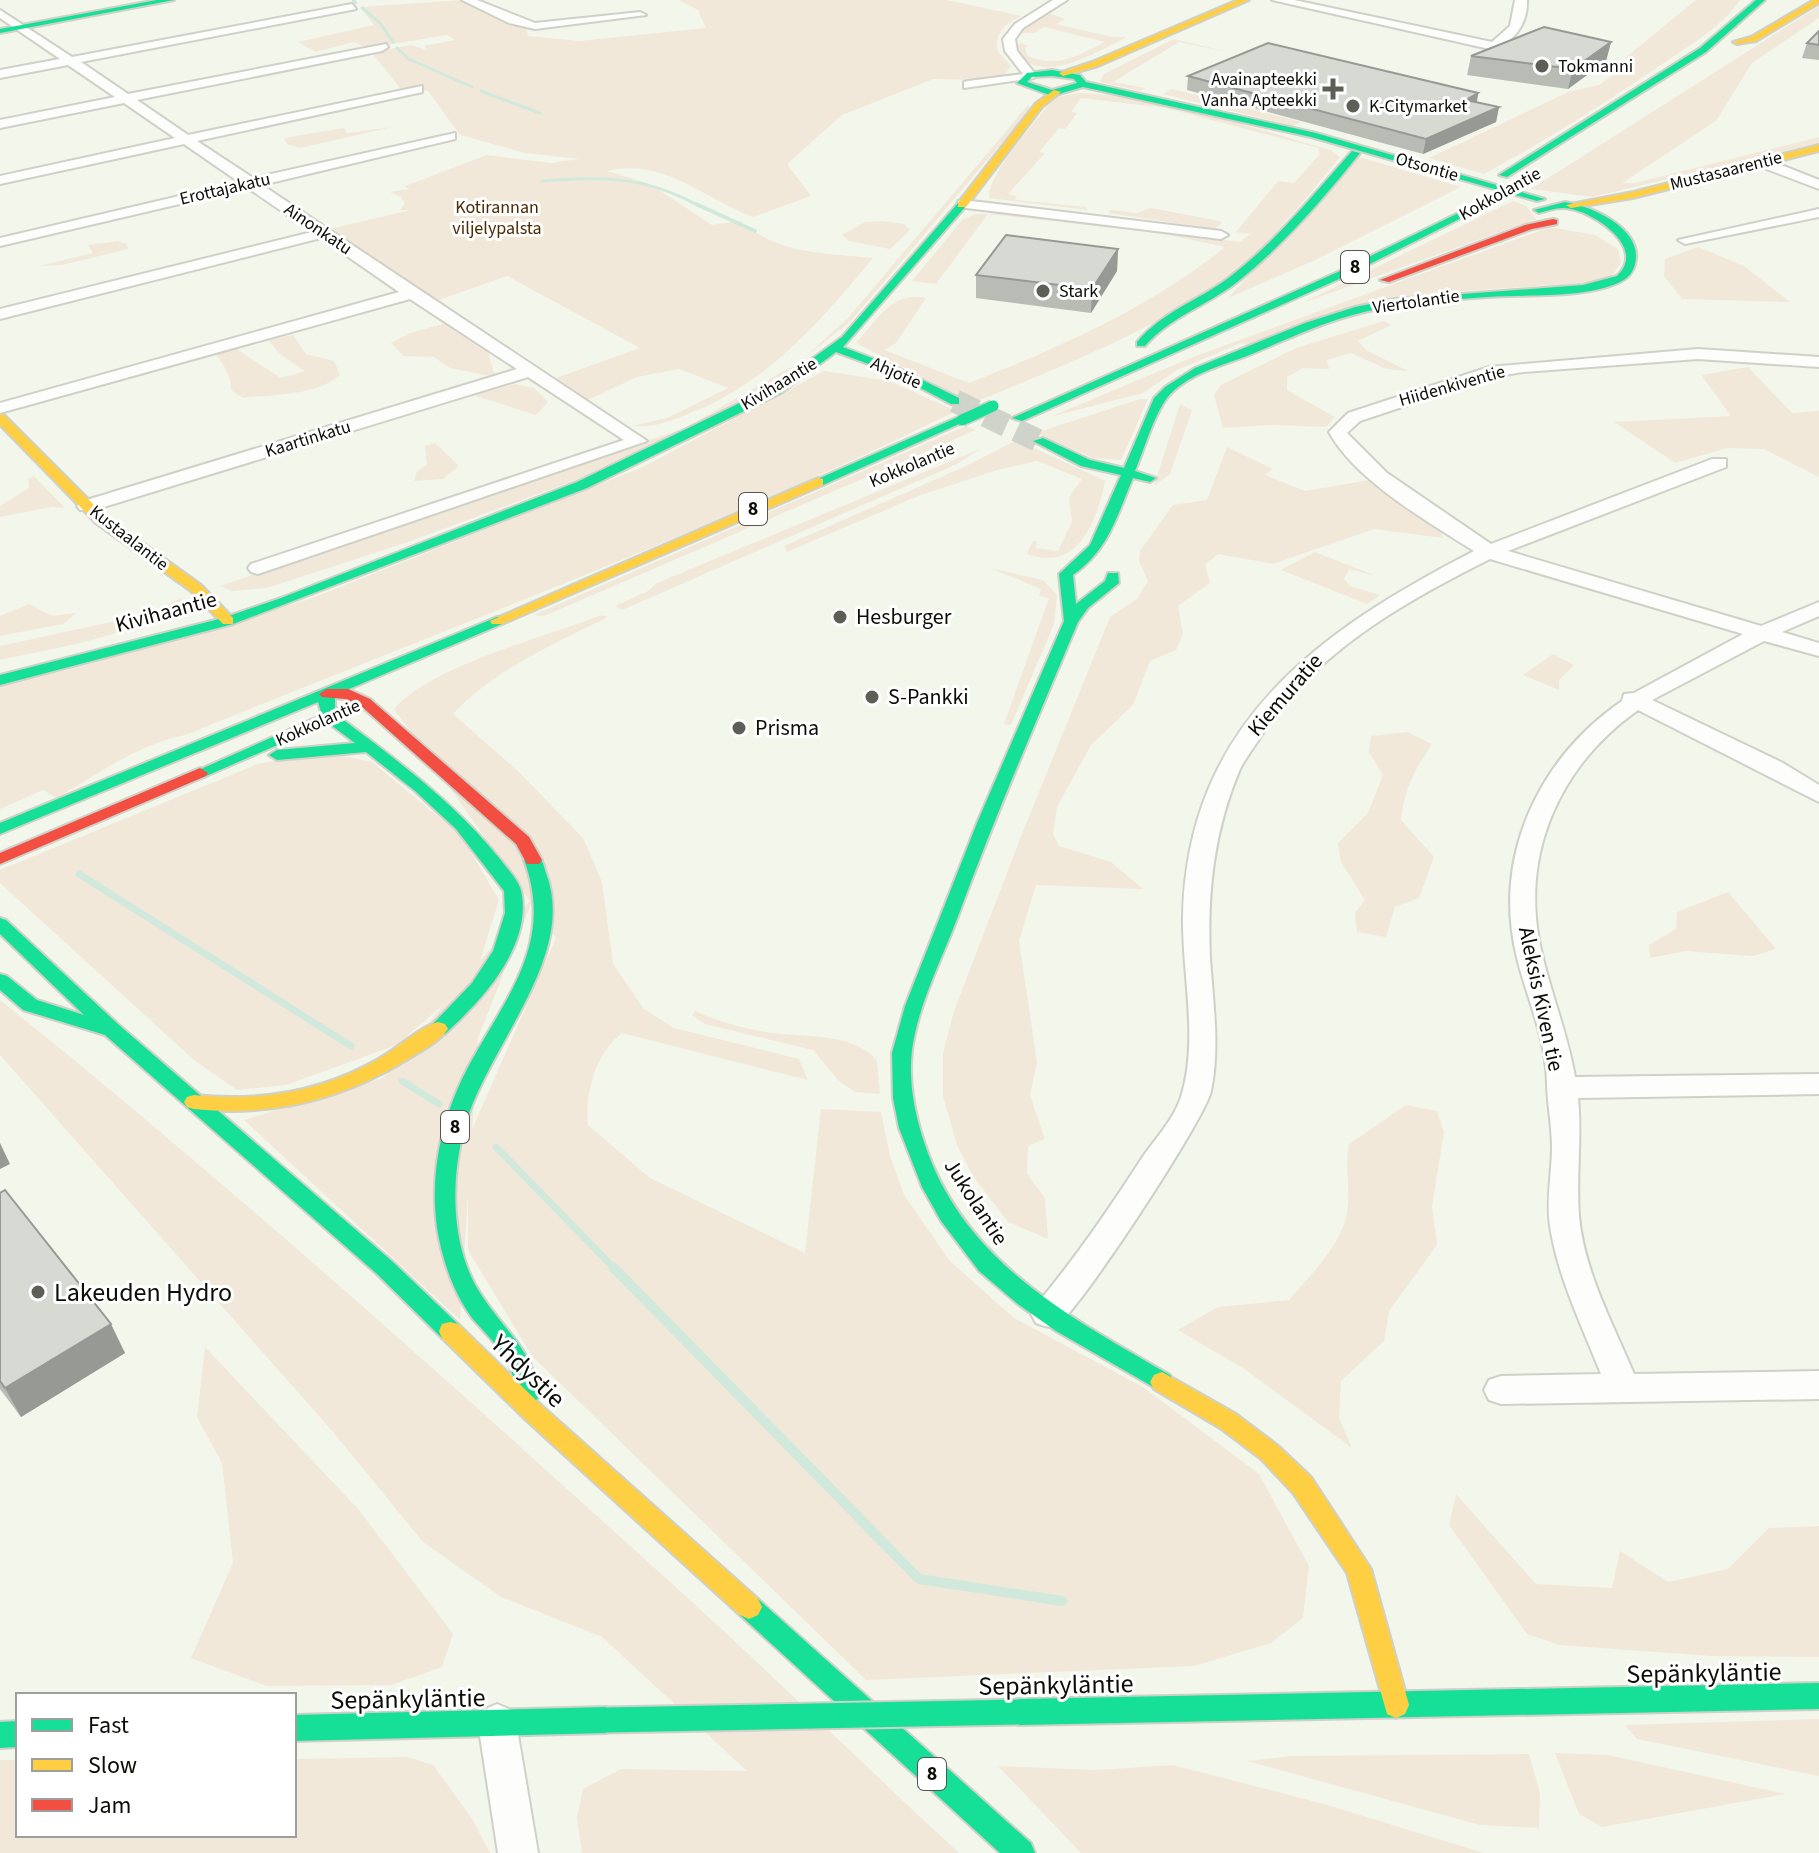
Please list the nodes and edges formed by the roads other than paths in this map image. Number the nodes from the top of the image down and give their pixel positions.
1 (170, 0) edge
2 (468, 0) edge
3 (1061, 0) edge
4 (1245, 0) edge
5 (1278, 0) edge
6 (1521, 0) edge
7 (1749, 0) edge
8 (1761, 0) edge
9 (1785, 0) edge
10 (1819, 0) edge
11 (352, 7) dead end
12 (0, 13) edge
13 (640, 15) dead end
14 (20, 27) junction
15 (0, 31) edge
16 (1737, 32) junction
17 (382, 47) dead end
18 (69, 61) junction
19 (0, 74) edge
20 (1028, 82) junction
21 (1068, 82) junction
22 (968, 85) dead end
23 (418, 89) dead end
24 (124, 99) junction
25 (0, 124) edge
26 (450, 136) dead end
27 (184, 139) junction
28 (1819, 148) edge
29 (1360, 151) junction
30 (1761, 162) junction
31 (0, 180) edge
32 (251, 183) junction
33 (1819, 185) edge
34 (1633, 195) junction
35 (963, 204) junction
36 (1568, 204) junction
37 (1599, 217) junction
38 (1815, 218) edge
39 (1554, 219) junction
40 (324, 233) junction
41 (1221, 235) dead end
42 (1685, 240) dead end
43 (0, 242) edge
44 (1629, 249) junction
45 (412, 293) junction
46 (0, 314) edge
47 (1219, 331) junction
48 (1141, 344) junction
49 (835, 348) junction
50 (1819, 362) edge
51 (529, 371) junction
52 (1072, 373) dead end
53 (1189, 376) junction
54 (955, 401) tunnel mouth
55 (1000, 404) dead end
56 (0, 408) edge
57 (0, 418) edge
58 (998, 427) dead end
59 (1039, 441) tunnel mouth
60 (1719, 463) dead end
61 (1129, 475) junction
62 (1150, 478) junction
63 (1140, 500) dead end
64 (87, 506) junction
65 (1117, 549) dead end
66 (1489, 552) junction
67 (258, 568) dead end
68 (1070, 576) junction
69 (1109, 582) junction
70 (1819, 608) edge
71 (223, 615) junction
72 (1071, 621) junction
73 (1764, 633) junction
74 (1819, 650) edge
75 (0, 665) edge
76 (0, 680) edge
77 (327, 694) junction
78 (372, 699) junction
79 (1632, 699) junction
80 (331, 718) junction
81 (369, 747) junction
82 (211, 770) junction
83 (1819, 795) edge
84 (0, 829) edge
85 (5, 857) edge
86 (0, 924) edge
87 (0, 980) edge
88 (112, 1030) junction
89 (1819, 1084) edge
90 (1560, 1088) junction
91 (194, 1102) junction
92 (1047, 1314) junction
93 (1819, 1385) edge
94 (1624, 1389) junction
95 (1501, 1390) dead end
96 (534, 1413) junction
97 (1819, 1696) edge
98 (1396, 1705) junction
99 (497, 1723) junction
100 (296, 1728) edge
101 (518, 1853) edge
102 (1021, 1853) edge

1 - 14 main road
2 - 13 street
3 - 20 street
4 - 21 main road, Kivihaantie
5 - 6 street
7 - 16 main road
8 - 16 main road, Kokkolantie / 8
9 - 16 main road, Kokkolantie / 8
10 - 16 main road
11 - 18 street
12 - 14 street, Ainonkatu
14 - 15 main road
14 - 18 street, Ainonkatu
16 - 47 main road, Kokkolantie / 8, bridge
16 - 48 main road, Kokkolantie / 8
17 - 24 street
18 - 19 street
18 - 24 street, Ainonkatu
20 - 21 main road
20 - 21 main road, Kivihaantie
20 - 22 street
20 - 35 main road, Kivihaantie
21 - 29 main road, Otsontie
23 - 27 street
24 - 25 street
24 - 27 street, Ainonkatu
26 - 32 street, Erottajakatu
27 - 31 street
27 - 32 street, Ainonkatu
28 - 30 main road, Mustasaarentie
29 - 36 main road, Otsontie
29 - 39 main road, Otsontie
29 - 48 main road
30 - 33 street
30 - 34 main road, Mustasaarentie
32 - 40 street, Ainonkatu
32 - 43 street, Erottajakatu
34 - 36 main road, Mustasaarentie
34 - 37 main road, Mustasaarentie
35 - 41 street
35 - 49 main road, Kivihaantie
36 - 37 main road, Otsontie
36 - 39 main road, Mustasaarentie
37 - 39 main road, Mustasaarentie
37 - 44 main road
38 - 42 street
39 - 44 main road
39 - 47 main road
40 - 45 street, Ainonkatu
40 - 46 street
44 - 53 main road, Viertolantie
45 - 51 street, Ainonkatu
45 - 56 street
47 - 58 main road, Kokkolantie / 8
48 - 52 main road, Kokkolantie / 8
49 - 54 main road, Ahjotie
49 - 71 main road, Kivihaantie
50 - 66 street, Hiidenkiventie
51 - 64 street, Kaartinkatu
51 - 67 street, Ainonkatu
53 - 61 main road, Viertolantie
53 - 62 main road
55 - 77 main road, Kokkolantie / 8, bridge
57 - 64 main road, Kustaalantie
59 - 61 main road
60 - 66 street, Kiemuratie
61 - 62 main road
61 - 68 main road
62 - 63 main road
64 - 71 main road, Kustaalantie
65 - 69 main road
66 - 73 street
66 - 92 street, Kiemuratie
68 - 69 main road
68 - 72 main road, Jukolantie
69 - 72 main road, Jukolantie
70 - 73 street, Aleksis Kiven tie
71 - 75 main road, Kivihaantie
71 - 76 main road, Kivihaantie
72 - 92 main road, Jukolantie
73 - 74 street
73 - 79 street, Aleksis Kiven tie
77 - 78 main road
77 - 80 main road
77 - 84 main road, Kokkolantie / 8
78 - 80 main road, Kokkolantie
78 - 96 main road, 8
79 - 83 street
79 - 90 street, Aleksis Kiven tie
80 - 81 main road
80 - 82 main road, Kokkolantie
81 - 82 main road
81 - 91 main road
82 - 85 main road, Kokkolantie
86 - 88 main road, Yhdystie
87 - 88 main road, 8
88 - 91 main road, Yhdystie / 8
89 - 90 street
90 - 94 street, Aleksis Kiven tie
91 - 96 main road, Yhdystie / 8
92 - 98 main road, Jukolantie
93 - 94 street
94 - 95 street
96 - 102 main road, Yhdystie / 8
97 - 98 main road, Sepänkyläntie
98 - 99 main road, Sepänkyläntie, bridge
99 - 100 main road, Sepänkyläntie
99 - 101 street

